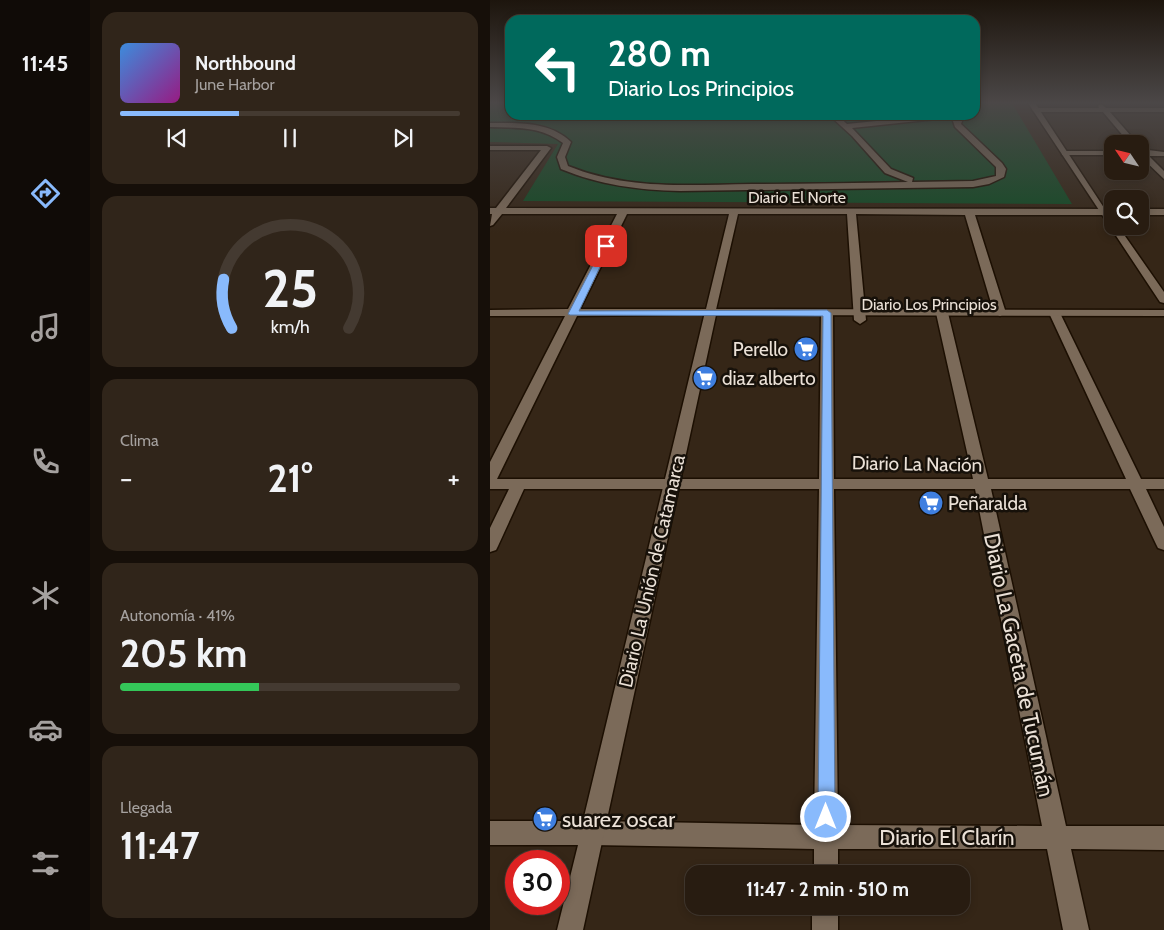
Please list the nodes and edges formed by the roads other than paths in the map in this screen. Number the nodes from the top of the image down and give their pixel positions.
1 (566, 146) edge
2 (865, 146) edge
3 (979, 146) edge
4 (1060, 146) edge
5 (490, 148) edge
6 (1065, 153) junction
7 (1104, 153) edge
8 (1149, 153) edge
9 (1164, 154) edge
10 (1149, 160) edge
11 (888, 171) junction
12 (1164, 176) edge
13 (924, 184) junction
14 (864, 186) junction
15 (1104, 207) edge
16 (495, 211) edge
17 (623, 212) junction
18 (734, 212) junction
19 (850, 212) junction
20 (969, 212) junction
21 (1104, 212) edge
22 (1149, 212) edge
23 (1164, 212) edge
24 (490, 223) edge
25 (1119, 235) edge
26 (1164, 300) edge
27 (490, 313) edge
28 (1000, 313) junction
29 (1164, 313) edge
30 (573, 314) junction
31 (705, 316) junction
32 (828, 317) junction
33 (859, 317) junction
34 (943, 317) junction
35 (1057, 317) junction
36 (1164, 322) edge
37 (490, 477) edge
38 (672, 483) junction
39 (826, 483) junction
40 (490, 484) edge
41 (519, 484) junction
42 (1137, 484) junction
43 (1164, 484) edge
44 (982, 485) junction
45 (1164, 544) edge
46 (490, 546) edge
47 (490, 833) edge
48 (592, 833) junction
49 (826, 837) junction
50 (1055, 837) junction
51 (1164, 838) edge
52 (826, 865) edge
53 (825, 915) edge
54 (570, 930) edge
55 (825, 930) edge
56 (1076, 930) edge

1 - 14 street
2 - 11 street
3 - 13 street
4 - 6 street
5 - 16 street
6 - 7 street
6 - 15 street
8 - 9 street
10 - 12 street
11 - 13 street
11 - 14 street
13 - 14 street
16 - 17 street, Diario El Norte
16 - 24 street
17 - 18 street, Diario El Norte
17 - 30 street
18 - 19 street, Diario El Norte
18 - 31 street, Diario La Unión de Catamarca
19 - 20 street, Diario El Norte
19 - 33 street
20 - 21 street, Diario El Norte
20 - 28 street
22 - 23 street
25 - 26 street
27 - 30 street, Diario Los Principios
28 - 34 street, Diario Los Principios
28 - 35 street, Diario Los Principios
29 - 35 street, Diario Los Principios
30 - 31 street, Diario Los Principios
30 - 37 street
31 - 32 street, Diario Los Principios
31 - 38 street, Diario La Unión de Catamarca
32 - 33 street, Diario Los Principios
32 - 39 street
33 - 34 street, Diario Los Principios
34 - 35 street, Diario Los Principios
34 - 44 street, Diario La Gaceta de Tucumán
35 - 36 street, Diario Los Principios
35 - 42 street
38 - 39 street, Diario La Nación
38 - 41 street, Diario La Nación
38 - 48 street, Diario La Unión de Catamarca
39 - 44 street, Diario La Nación
39 - 49 street
40 - 41 street, Diario La Nación
41 - 46 street
42 - 43 street, Diario La Nación
42 - 44 street, Diario La Nación
42 - 45 street
44 - 50 street, Diario La Gaceta de Tucumán
47 - 48 street, Diario El Clarín
48 - 49 street, Diario El Clarín
48 - 54 street, Diario La Unión de Catamarca
49 - 50 street, Diario El Clarín
49 - 52 street
50 - 51 street, Diario El Clarín
50 - 56 street, Diario La Gaceta de Tucumán
53 - 55 street

